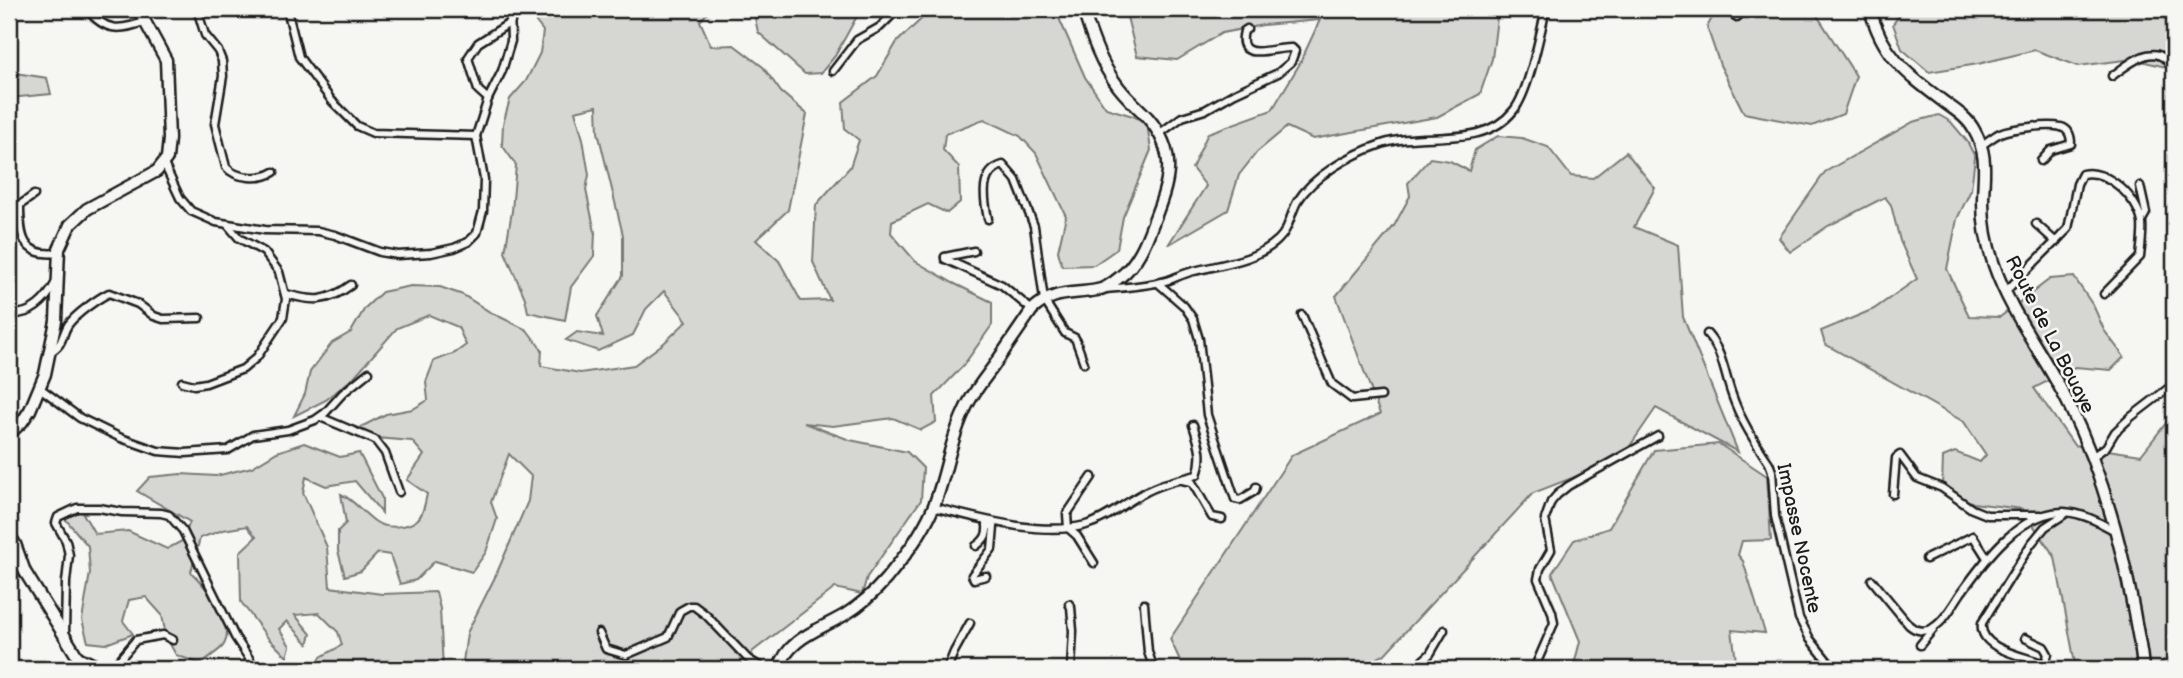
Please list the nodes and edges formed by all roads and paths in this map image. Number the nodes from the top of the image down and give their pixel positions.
1 (86, 9) edge
2 (138, 9) edge
3 (197, 9) edge
4 (287, 9) edge
5 (510, 9) edge
6 (898, 9) edge
7 (1083, 9) edge
8 (1546, 9) edge
9 (1724, 9) edge
10 (1740, 9) edge
11 (1870, 9) edge
12 (146, 21) junction
13 (511, 22) junction
14 (1247, 29) dead end
15 (833, 71) dead end
16 (2174, 74) edge
17 (2112, 76) dead end
18 (488, 99) junction
19 (1159, 134) junction
20 (476, 136) junction
21 (1982, 145) junction
22 (2041, 161) dead end
23 (164, 164) junction
24 (274, 172) dead end
25 (2140, 186) dead end
26 (34, 195) dead end
27 (988, 219) dead end
28 (2142, 220) junction
29 (227, 224) junction
30 (2036, 224) dead end
31 (2056, 242) junction
32 (974, 251) dead end
33 (59, 253) junction
34 (58, 277) junction
35 (1158, 282) junction
36 (351, 285) dead end
37 (1100, 290) junction
38 (2005, 292) junction
39 (286, 294) junction
40 (2104, 294) dead end
41 (1044, 300) junction
42 (1032, 310) junction
43 (9, 314) edge
44 (1302, 315) dead end
45 (201, 318) dead end
46 (1707, 334) dead end
47 (50, 352) junction
48 (1084, 363) dead end
49 (369, 372) dead end
50 (182, 382) dead end
51 (2174, 384) edge
52 (40, 388) junction
53 (1381, 396) dead end
54 (320, 417) junction
55 (1193, 425) dead end
56 (9, 434) edge
57 (1658, 436) dead end
58 (2092, 457) junction
59 (1092, 477) dead end
60 (1177, 480) junction
61 (1256, 487) dead end
62 (399, 492) dead end
63 (1893, 494) dead end
64 (933, 507) junction
65 (2067, 513) junction
66 (2043, 515) junction
67 (1222, 519) dead end
68 (987, 523) junction
69 (1068, 528) junction
70 (2117, 531) junction
71 (9, 534) edge
72 (976, 545) dead end
73 (1987, 558) junction
74 (1926, 559) dead end
75 (1094, 564) dead end
76 (986, 576) dead end
77 (1872, 580) dead end
78 (1069, 604) dead end
79 (1144, 604) dead end
80 (970, 623) dead end
81 (1936, 625) junction
82 (1444, 630) dead end
83 (599, 633) dead end
84 (65, 634) junction
85 (2025, 638) dead end
86 (173, 640) dead end
87 (1920, 645) dead end
88 (76, 654) junction
89 (85, 669) edge
90 (256, 669) edge
91 (764, 669) edge
92 (779, 669) edge
93 (947, 669) edge
94 (1070, 669) edge
95 (1154, 669) edge
96 (1413, 669) edge
97 (1534, 669) edge
98 (1831, 669) edge
99 (2143, 669) edge

1 - 12 street
2 - 12 street
3 - 24 street
4 - 20 street
5 - 13 street
6 - 15 street
7 - 19 street
8 - 35 street
9 - 10 street
11 - 21 street
12 - 23 street
13 - 18 street
13 - 18 street
14 - 19 street
16 - 17 street
18 - 20 street
19 - 37 street
20 - 29 street
21 - 22 street
21 - 38 street, Route de La Bouaye
23 - 29 street
23 - 33 street
25 - 28 street
26 - 33 street
27 - 41 street
28 - 31 street
28 - 40 street
29 - 39 street
30 - 31 street
31 - 38 street
32 - 42 street
33 - 34 street
34 - 43 street
34 - 47 street
35 - 37 street
35 - 61 street
36 - 39 street
37 - 41 street
38 - 58 street, Route de La Bouaye
39 - 50 street
41 - 42 street
41 - 48 street
42 - 64 street
44 - 53 street
45 - 47 street
46 - 98 street, Impasse Nocente
47 - 52 street
49 - 54 street
51 - 58 street
52 - 54 street
52 - 56 street
54 - 62 street
55 - 60 street
57 - 97 street
58 - 70 street, Route de La Bouaye
59 - 69 street
60 - 67 street
60 - 69 street
63 - 66 street
64 - 68 street
64 - 92 street
65 - 66 street
65 - 70 street
65 - 85 street
66 - 73 street
68 - 69 street
68 - 72 street
68 - 76 street
69 - 75 street
70 - 99 street, Route de La Bouaye
71 - 84 street
73 - 74 street
73 - 81 street
77 - 81 street
78 - 94 street
79 - 95 street
80 - 93 street
81 - 87 street
82 - 96 street
83 - 91 street
84 - 88 street
84 - 90 street
86 - 88 street
88 - 89 street

